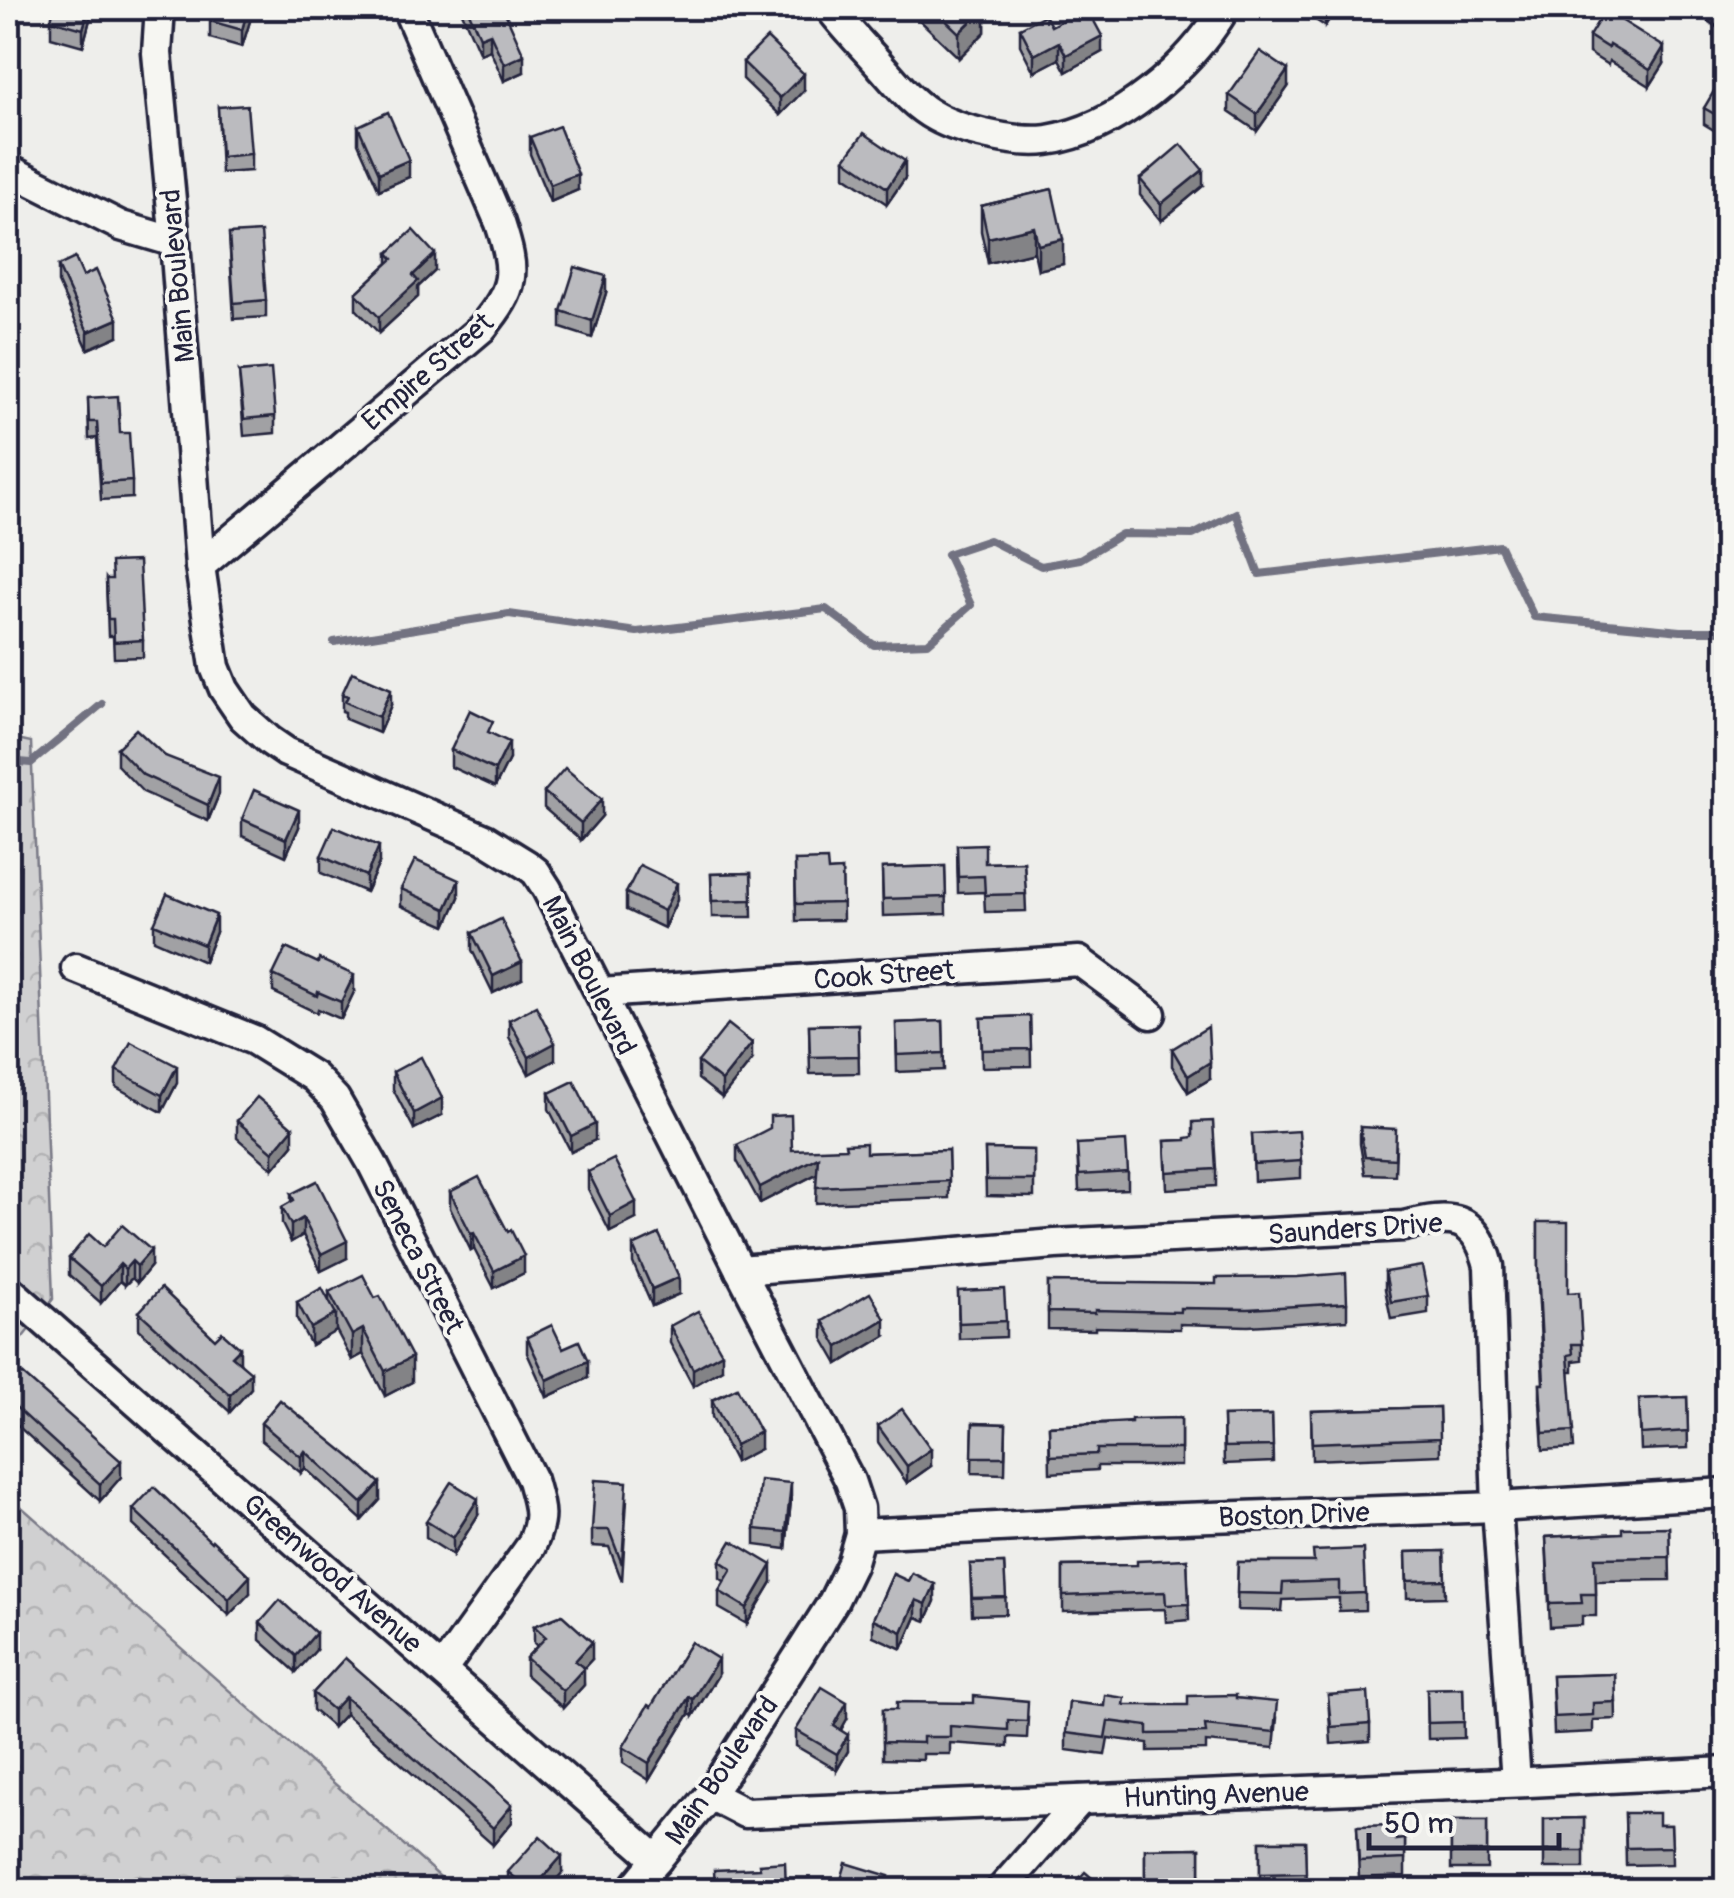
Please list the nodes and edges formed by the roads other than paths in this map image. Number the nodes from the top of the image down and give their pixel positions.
1 (160, 8) edge
2 (407, 8) edge
3 (830, 8) edge
4 (1225, 8) edge
5 (1717, 8) edge
6 (1726, 14) edge
7 (8, 169) edge
8 (175, 242) junction
9 (200, 566) junction
10 (76, 968) dead end
11 (600, 993) junction
12 (1151, 1014) dead end
13 (740, 1270) junction
14 (8, 1289) edge
15 (1726, 1494) edge
16 (1497, 1506) junction
17 (860, 1534) junction
18 (443, 1670) junction
19 (1726, 1772) edge
20 (1516, 1782) junction
21 (710, 1796) junction
22 (1080, 1800) junction
23 (657, 1860) junction
24 (632, 1890) edge
25 (1002, 1890) edge

1 - 8 street, Main Boulevard
2 - 9 street, Empire Street
3 - 4 street
5 - 6 street
7 - 8 street
8 - 9 street, Main Boulevard
9 - 11 street, Main Boulevard
10 - 18 street, Seneca Street
11 - 12 street, Cook Street
11 - 13 street, Main Boulevard
13 - 16 street, Saunders Drive
13 - 17 street, Main Boulevard
14 - 18 street, Greenwood Avenue
15 - 16 street, Boston Drive
16 - 17 street, Boston Drive
16 - 20 street, Saunders Drive
17 - 21 street, Main Boulevard
18 - 23 street, Greenwood Avenue
19 - 20 street, Hunting Avenue
20 - 22 street, Hunting Avenue
21 - 22 street, Hunting Avenue
21 - 23 street, Main Boulevard
22 - 25 street
23 - 24 street, Main Boulevard

